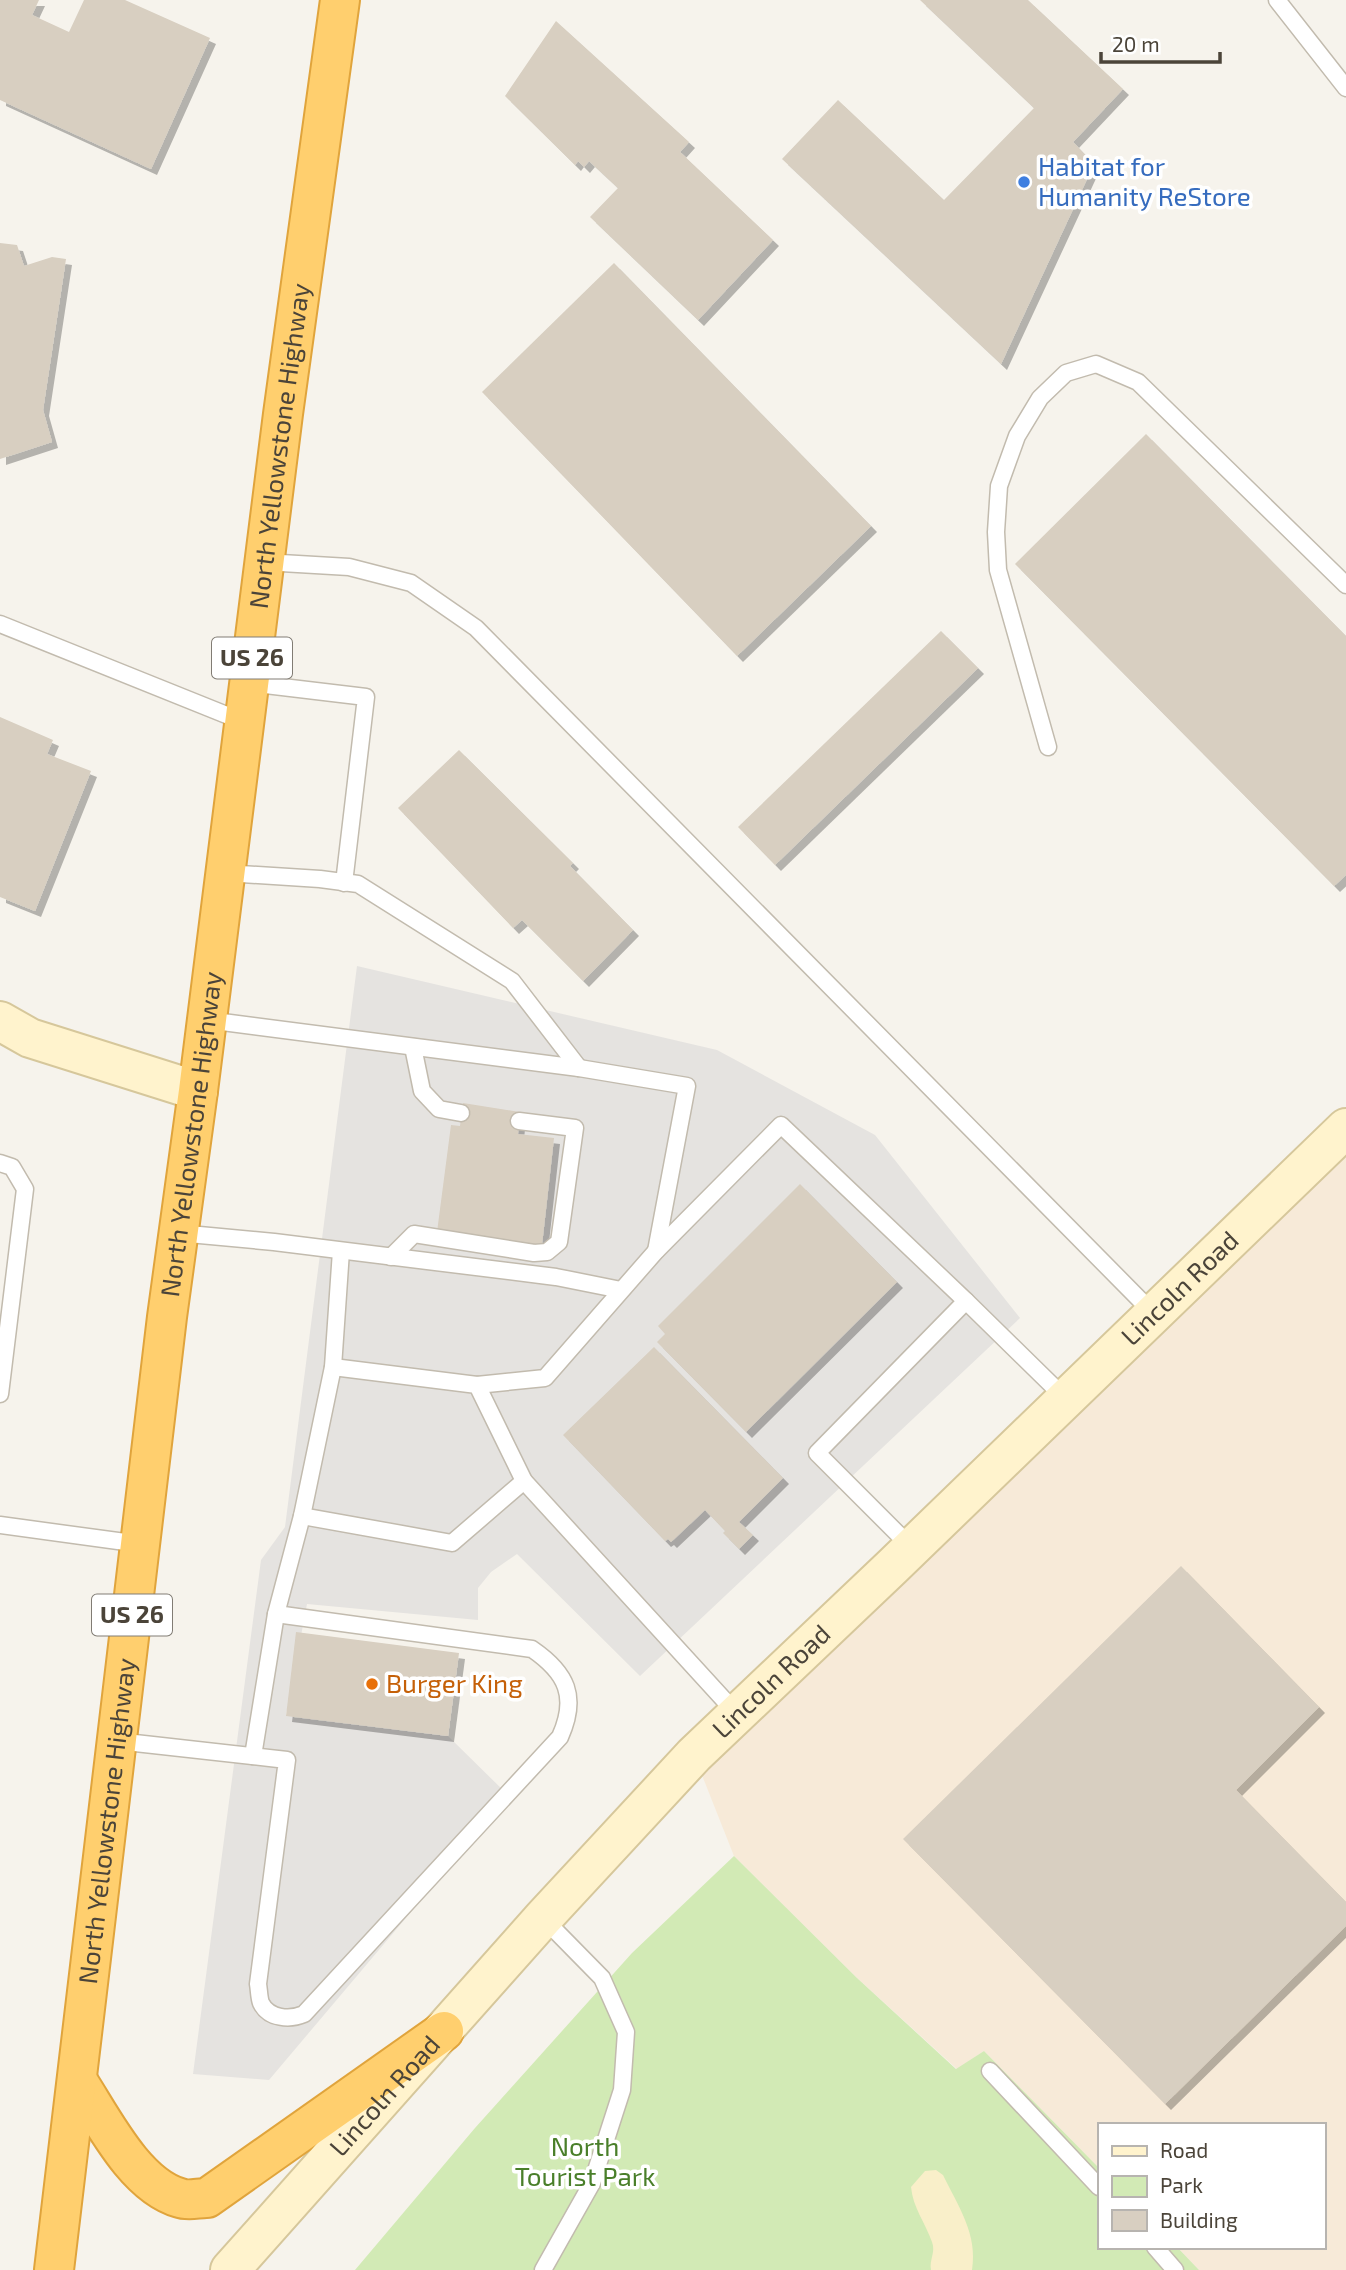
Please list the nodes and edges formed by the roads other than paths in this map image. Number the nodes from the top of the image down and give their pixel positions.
1 (340, 0) edge
2 (1278, 0) edge
3 (1346, 88) edge
4 (264, 562) junction
5 (1346, 585) edge
6 (0, 624) edge
7 (249, 683) junction
8 (244, 722) junction
9 (1048, 747) dead end
10 (225, 873) junction
11 (344, 883) junction
12 (206, 1020) junction
13 (0, 1021) edge
14 (413, 1047) junction
15 (579, 1068) junction
16 (198, 1091) junction
17 (461, 1114) dead end
18 (519, 1121) dead end
19 (1346, 1128) edge
20 (0, 1163) edge
21 (178, 1233) junction
22 (341, 1251) junction
23 (656, 1251) junction
24 (391, 1257) junction
25 (621, 1290) junction
26 (966, 1301) junction
27 (1154, 1314) junction
28 (333, 1367) junction
29 (477, 1385) junction
30 (0, 1394) edge
31 (1066, 1399) junction
32 (524, 1481) junction
33 (302, 1516) junction
34 (0, 1525) edge
35 (140, 1544) junction
36 (912, 1548) junction
37 (276, 1614) junction
38 (737, 1714) junction
39 (117, 1741) junction
40 (253, 1756) junction
41 (543, 1918) junction
42 (443, 2031) junction
43 (990, 2071) dead end
44 (77, 2080) junction
45 (1098, 2186) edge
46 (1158, 2249) edge
47 (54, 2270) edge
48 (230, 2270) edge
49 (543, 2270) edge
50 (1175, 2270) edge

1 - 4 highway, North Yellowstone Highway / US 26
2 - 3 lane
4 - 7 highway, North Yellowstone Highway / US 26
4 - 27 lane
5 - 9 lane
6 - 8 lane
7 - 8 highway, North Yellowstone Highway / US 26
7 - 11 lane
8 - 10 highway, North Yellowstone Highway / US 26
10 - 11 lane
10 - 12 highway, North Yellowstone Highway / US 26
11 - 15 lane
12 - 14 lane
12 - 16 highway, North Yellowstone Highway / US 26
13 - 16 main road
14 - 15 lane
14 - 17 lane
15 - 23 lane
16 - 21 highway, North Yellowstone Highway / US 26
18 - 24 lane
19 - 27 main road, Lincoln Road
20 - 30 lane
21 - 22 lane
21 - 35 highway, North Yellowstone Highway / US 26
22 - 24 lane
22 - 28 lane
23 - 25 lane
23 - 26 lane
24 - 25 lane
25 - 29 lane
26 - 31 lane
26 - 36 lane
27 - 31 main road, Lincoln Road
28 - 29 lane
28 - 33 lane
29 - 32 lane
31 - 36 main road, Lincoln Road
32 - 33 lane
32 - 38 lane
33 - 37 lane
34 - 35 lane
35 - 39 highway, North Yellowstone Highway / US 26
36 - 38 main road, Lincoln Road
37 - 40 lane
37 - 40 lane
38 - 41 main road, Lincoln Road
39 - 40 lane
39 - 44 highway, North Yellowstone Highway / US 26
41 - 42 main road, Lincoln Road
41 - 49 lane
42 - 44 highway
42 - 48 main road, Lincoln Road
43 - 45 lane
44 - 47 highway, North Yellowstone Highway / US 26
46 - 50 lane

